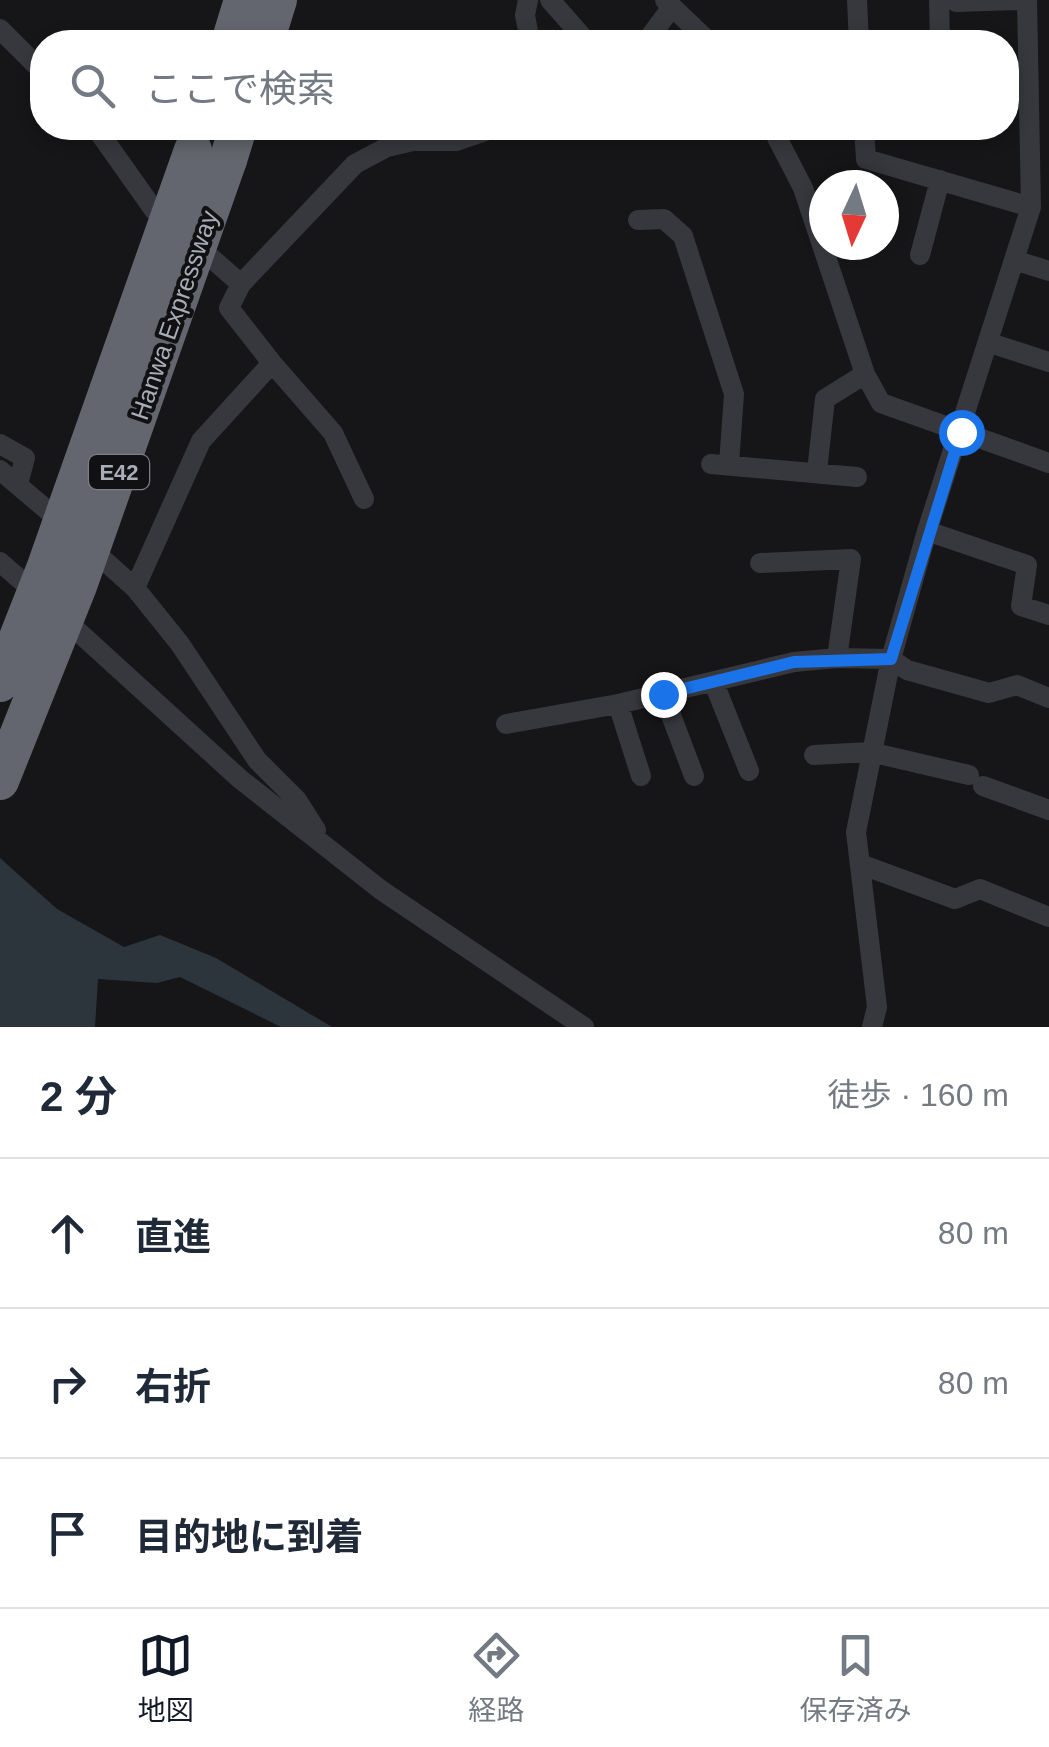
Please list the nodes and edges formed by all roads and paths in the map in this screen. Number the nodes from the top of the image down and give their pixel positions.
1 (244, 0) edge
2 (278, 0) edge
3 (528, 0) edge
4 (550, 0) edge
5 (857, 0) edge
6 (1018, 0) edge
7 (1028, 0) edge
8 (948, 1) edge
9 (669, 3) edge
10 (0, 30) edge
11 (234, 30) edge
12 (269, 30) edge
13 (528, 30) edge
14 (576, 30) edge
15 (653, 30) edge
16 (697, 30) edge
17 (859, 30) edge
18 (942, 30) edge
19 (30, 59) edge
20 (104, 140) edge
21 (421, 140) edge
22 (778, 140) edge
23 (865, 140) edge
24 (215, 141) edge
25 (940, 180) junction
26 (1031, 206) junction
27 (638, 220) dead end
28 (920, 254) dead end
29 (1014, 260) junction
30 (1049, 271) edge
31 (241, 284) junction
32 (990, 343) junction
33 (1049, 362) edge
34 (272, 363) junction
35 (865, 374) junction
36 (961, 432) junction
37 (0, 444) edge
38 (1049, 463) edge
39 (0, 470) edge
40 (817, 471) junction
41 (857, 477) dead end
42 (18, 484) junction
43 (364, 499) dead end
44 (927, 532) junction
45 (0, 562) edge
46 (760, 562) dead end
47 (136, 588) junction
48 (1049, 615) edge
49 (837, 658) junction
50 (891, 659) junction
51 (714, 682) junction
52 (0, 684) edge
53 (663, 694) junction
54 (1049, 698) edge
55 (618, 704) junction
56 (506, 724) dead end
57 (870, 752) junction
58 (814, 755) dead end
59 (749, 771) dead end
60 (641, 776) dead end
61 (694, 776) dead end
62 (0, 780) edge
63 (1049, 810) edge
64 (322, 840) junction
65 (860, 864) junction
66 (1049, 917) edge
67 (584, 1027) edge
68 (872, 1027) edge

1 - 11 highway
2 - 12 highway
3 - 13 street
4 - 14 street
5 - 17 street
6 - 8 street
7 - 26 street
8 - 18 street
9 - 15 street
9 - 16 street
10 - 19 street
20 - 31 street
21 - 31 street
22 - 35 street
23 - 25 street
24 - 52 highway, Hanwa Expressway / E42, bridge
24 - 62 highway, Hanwa Expressway / E42, bridge
25 - 26 street
25 - 28 street
26 - 29 street
27 - 40 street
29 - 30 street
29 - 32 street
31 - 34 street
32 - 33 street
32 - 36 street
34 - 43 street
34 - 47 street
35 - 36 street
35 - 40 street
36 - 38 street
36 - 44 street
37 - 42 street
39 - 42 street
40 - 41 street
42 - 47 street
44 - 48 street
44 - 50 street
45 - 64 street
46 - 49 street
47 - 64 street
49 - 50 street
49 - 51 street
50 - 54 street
50 - 57 street
51 - 53 street
51 - 59 street
53 - 55 street
53 - 61 street
55 - 56 street
55 - 60 street
57 - 58 street
57 - 63 street
57 - 65 street
64 - 67 street
65 - 66 street
65 - 68 street

